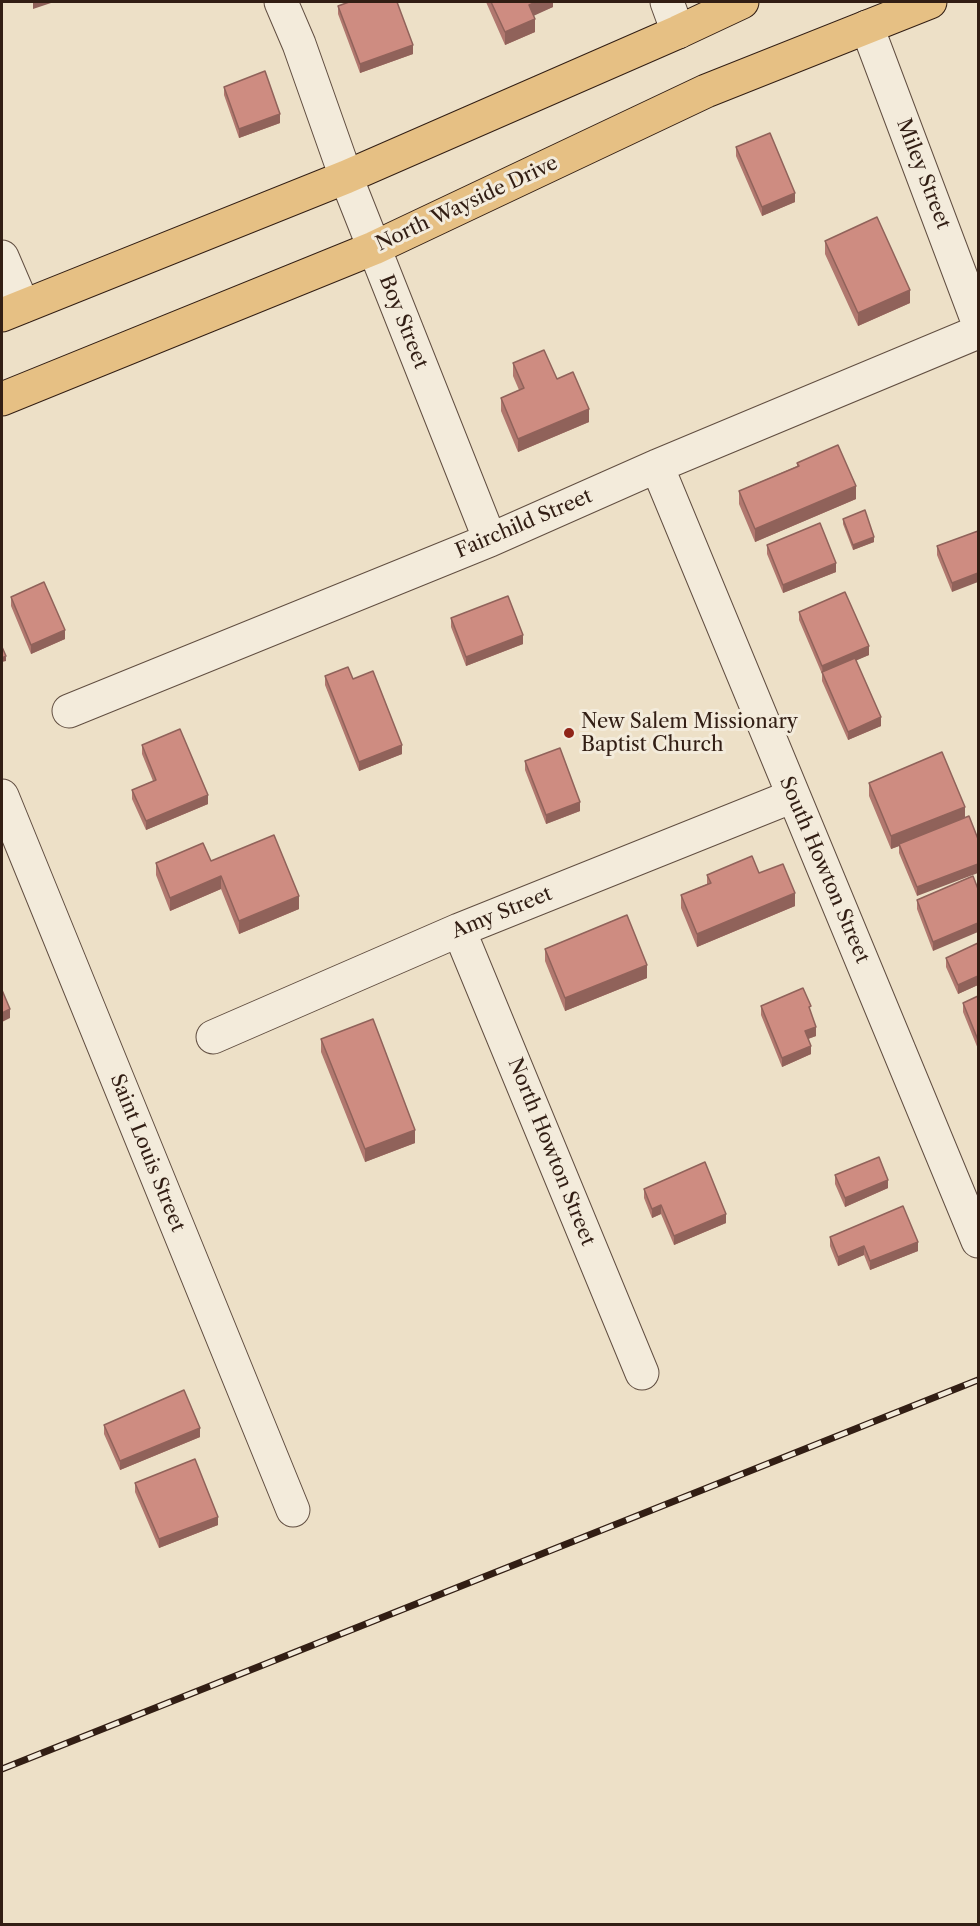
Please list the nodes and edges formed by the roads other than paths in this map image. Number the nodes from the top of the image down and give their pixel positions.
1 (281, 2) edge
2 (668, 2) edge
3 (742, 2) edge
4 (930, 2) edge
5 (862, 14) edge
6 (678, 32) junction
7 (346, 177) junction
8 (374, 249) junction
9 (2, 257) edge
10 (12, 311) edge
11 (978, 322) edge
12 (978, 332) edge
13 (2, 399) edge
14 (657, 466) junction
15 (490, 540) junction
16 (69, 711) dead end
17 (2, 796) edge
18 (793, 796) junction
19 (459, 930) junction
20 (213, 1037) dead end
21 (978, 1241) edge
22 (642, 1373) dead end
23 (293, 1510) dead end

1 - 7 street, Boy Street
2 - 6 street
3 - 6 main road
4 - 5 main road, North Wayside Drive
5 - 8 main road, North Wayside Drive
5 - 11 street, Miley Street
6 - 7 main road
7 - 8 street, Boy Street
7 - 10 main road
8 - 13 main road, North Wayside Drive
8 - 15 street, Boy Street
9 - 10 street
12 - 14 street, Fairchild Street
14 - 15 street, Fairchild Street
14 - 18 street, South Howton Street
15 - 16 street, Fairchild Street
17 - 23 street, Saint Louis Street
18 - 19 street, Amy Street
18 - 21 street, South Howton Street
19 - 20 street, Amy Street
19 - 22 street, North Howton Street

